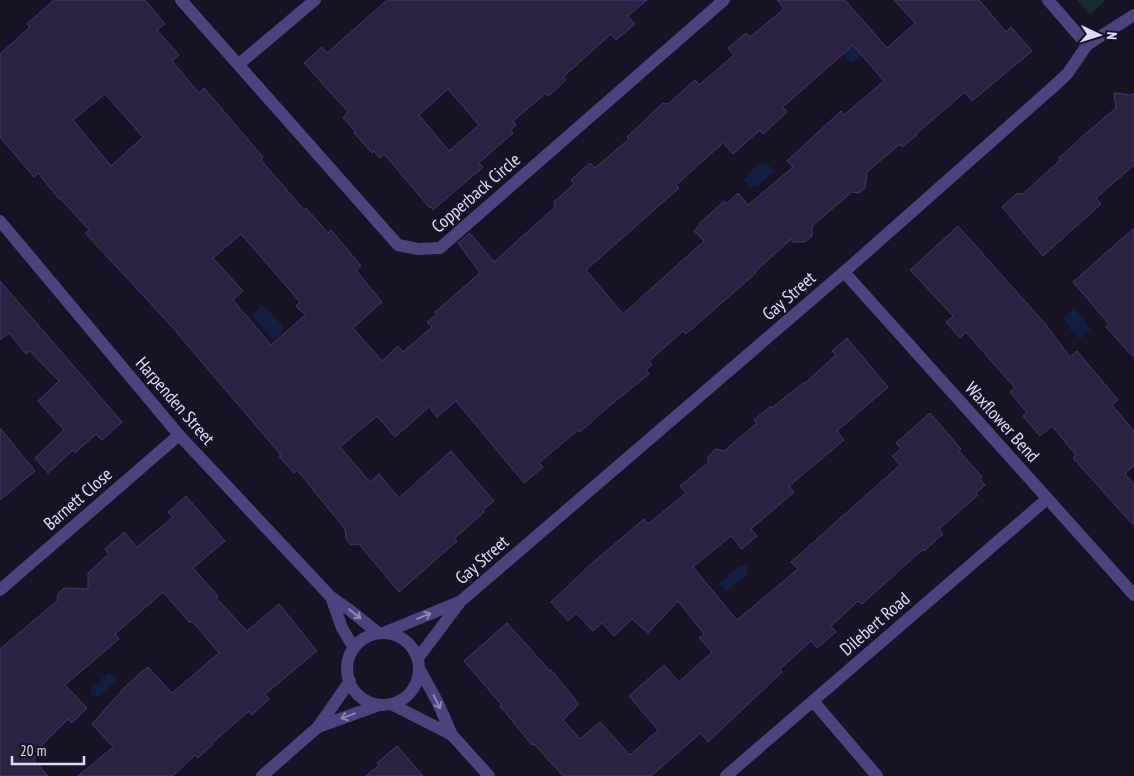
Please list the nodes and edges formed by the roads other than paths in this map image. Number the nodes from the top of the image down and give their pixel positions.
1 (182, 0) edge
2 (315, 0) edge
3 (724, 0) edge
4 (1048, 0) edge
5 (1134, 15) edge
6 (1087, 45) junction
7 (240, 64) junction
8 (0, 221) edge
9 (844, 272) junction
10 (180, 436) junction
11 (1047, 498) junction
12 (0, 590) edge
13 (1134, 595) edge
14 (331, 597) junction
15 (461, 601) junction
16 (382, 632) junction
17 (354, 648) junction
18 (419, 664) junction
19 (350, 681) junction
20 (813, 701) junction
21 (385, 704) junction
22 (318, 727) junction
23 (452, 735) junction
24 (262, 776) edge
25 (489, 776) edge
26 (726, 776) edge
27 (877, 776) edge

1 - 7 street, Copperback Circle
2 - 7 street
3 - 7 street, Copperback Circle
4 - 6 street
5 - 6 street, Gay Street
6 - 9 street, Gay Street
8 - 10 street, Harpenden Street
9 - 11 street, Waxflower Bend
9 - 15 street, Gay Street
10 - 12 street, Barnett Close
10 - 14 street, Harpenden Street
11 - 13 street, Waxflower Bend
11 - 20 street, Dilebert Road
14 -> 16 street, Harpenden Street
14 - 17 street, Harpenden Street
16 -> 15 street, Gay Street
15 - 18 street, Gay Street
16 - 17 street
16 - 18 street, Harpenden Street
17 - 19 street
18 - 21 street
18 -> 23 street, Harpenden Street
19 - 21 street, Harpenden Street
19 - 22 street
20 - 26 street, Dilebert Road
20 - 27 street
21 -> 22 street
21 - 23 street, Harpenden Street
22 - 24 street
23 - 25 street, Harpenden Street

